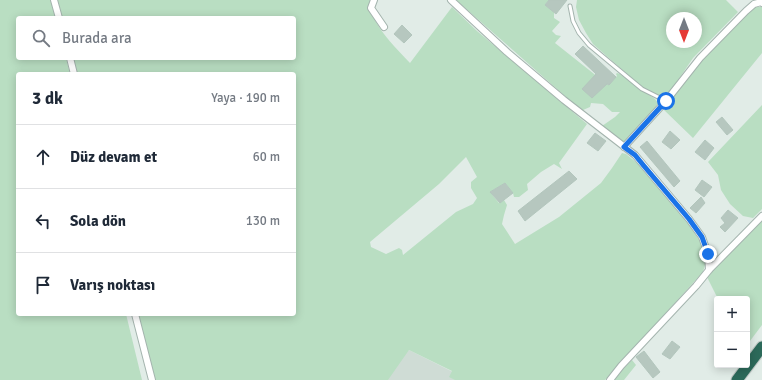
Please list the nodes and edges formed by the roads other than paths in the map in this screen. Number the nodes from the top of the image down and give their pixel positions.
1 (54, 0) edge
2 (374, 0) edge
3 (451, 0) edge
4 (761, 1) edge
5 (570, 6) dead end
6 (58, 16) edge
7 (384, 27) dead end
8 (70, 60) edge
9 (74, 72) edge
10 (666, 101) junction
11 (624, 147) junction
12 (762, 216) edge
13 (709, 270) junction
14 (136, 316) edge
15 (762, 347) edge
16 (152, 380) edge
17 (610, 380) edge
18 (737, 380) edge

1 - 6 street
2 - 7 street
3 - 11 street
4 - 10 street
5 - 10 lane
8 - 9 street
10 - 11 street
11 - 13 street
12 - 13 street
13 - 17 street
14 - 16 street
15 - 18 highway

